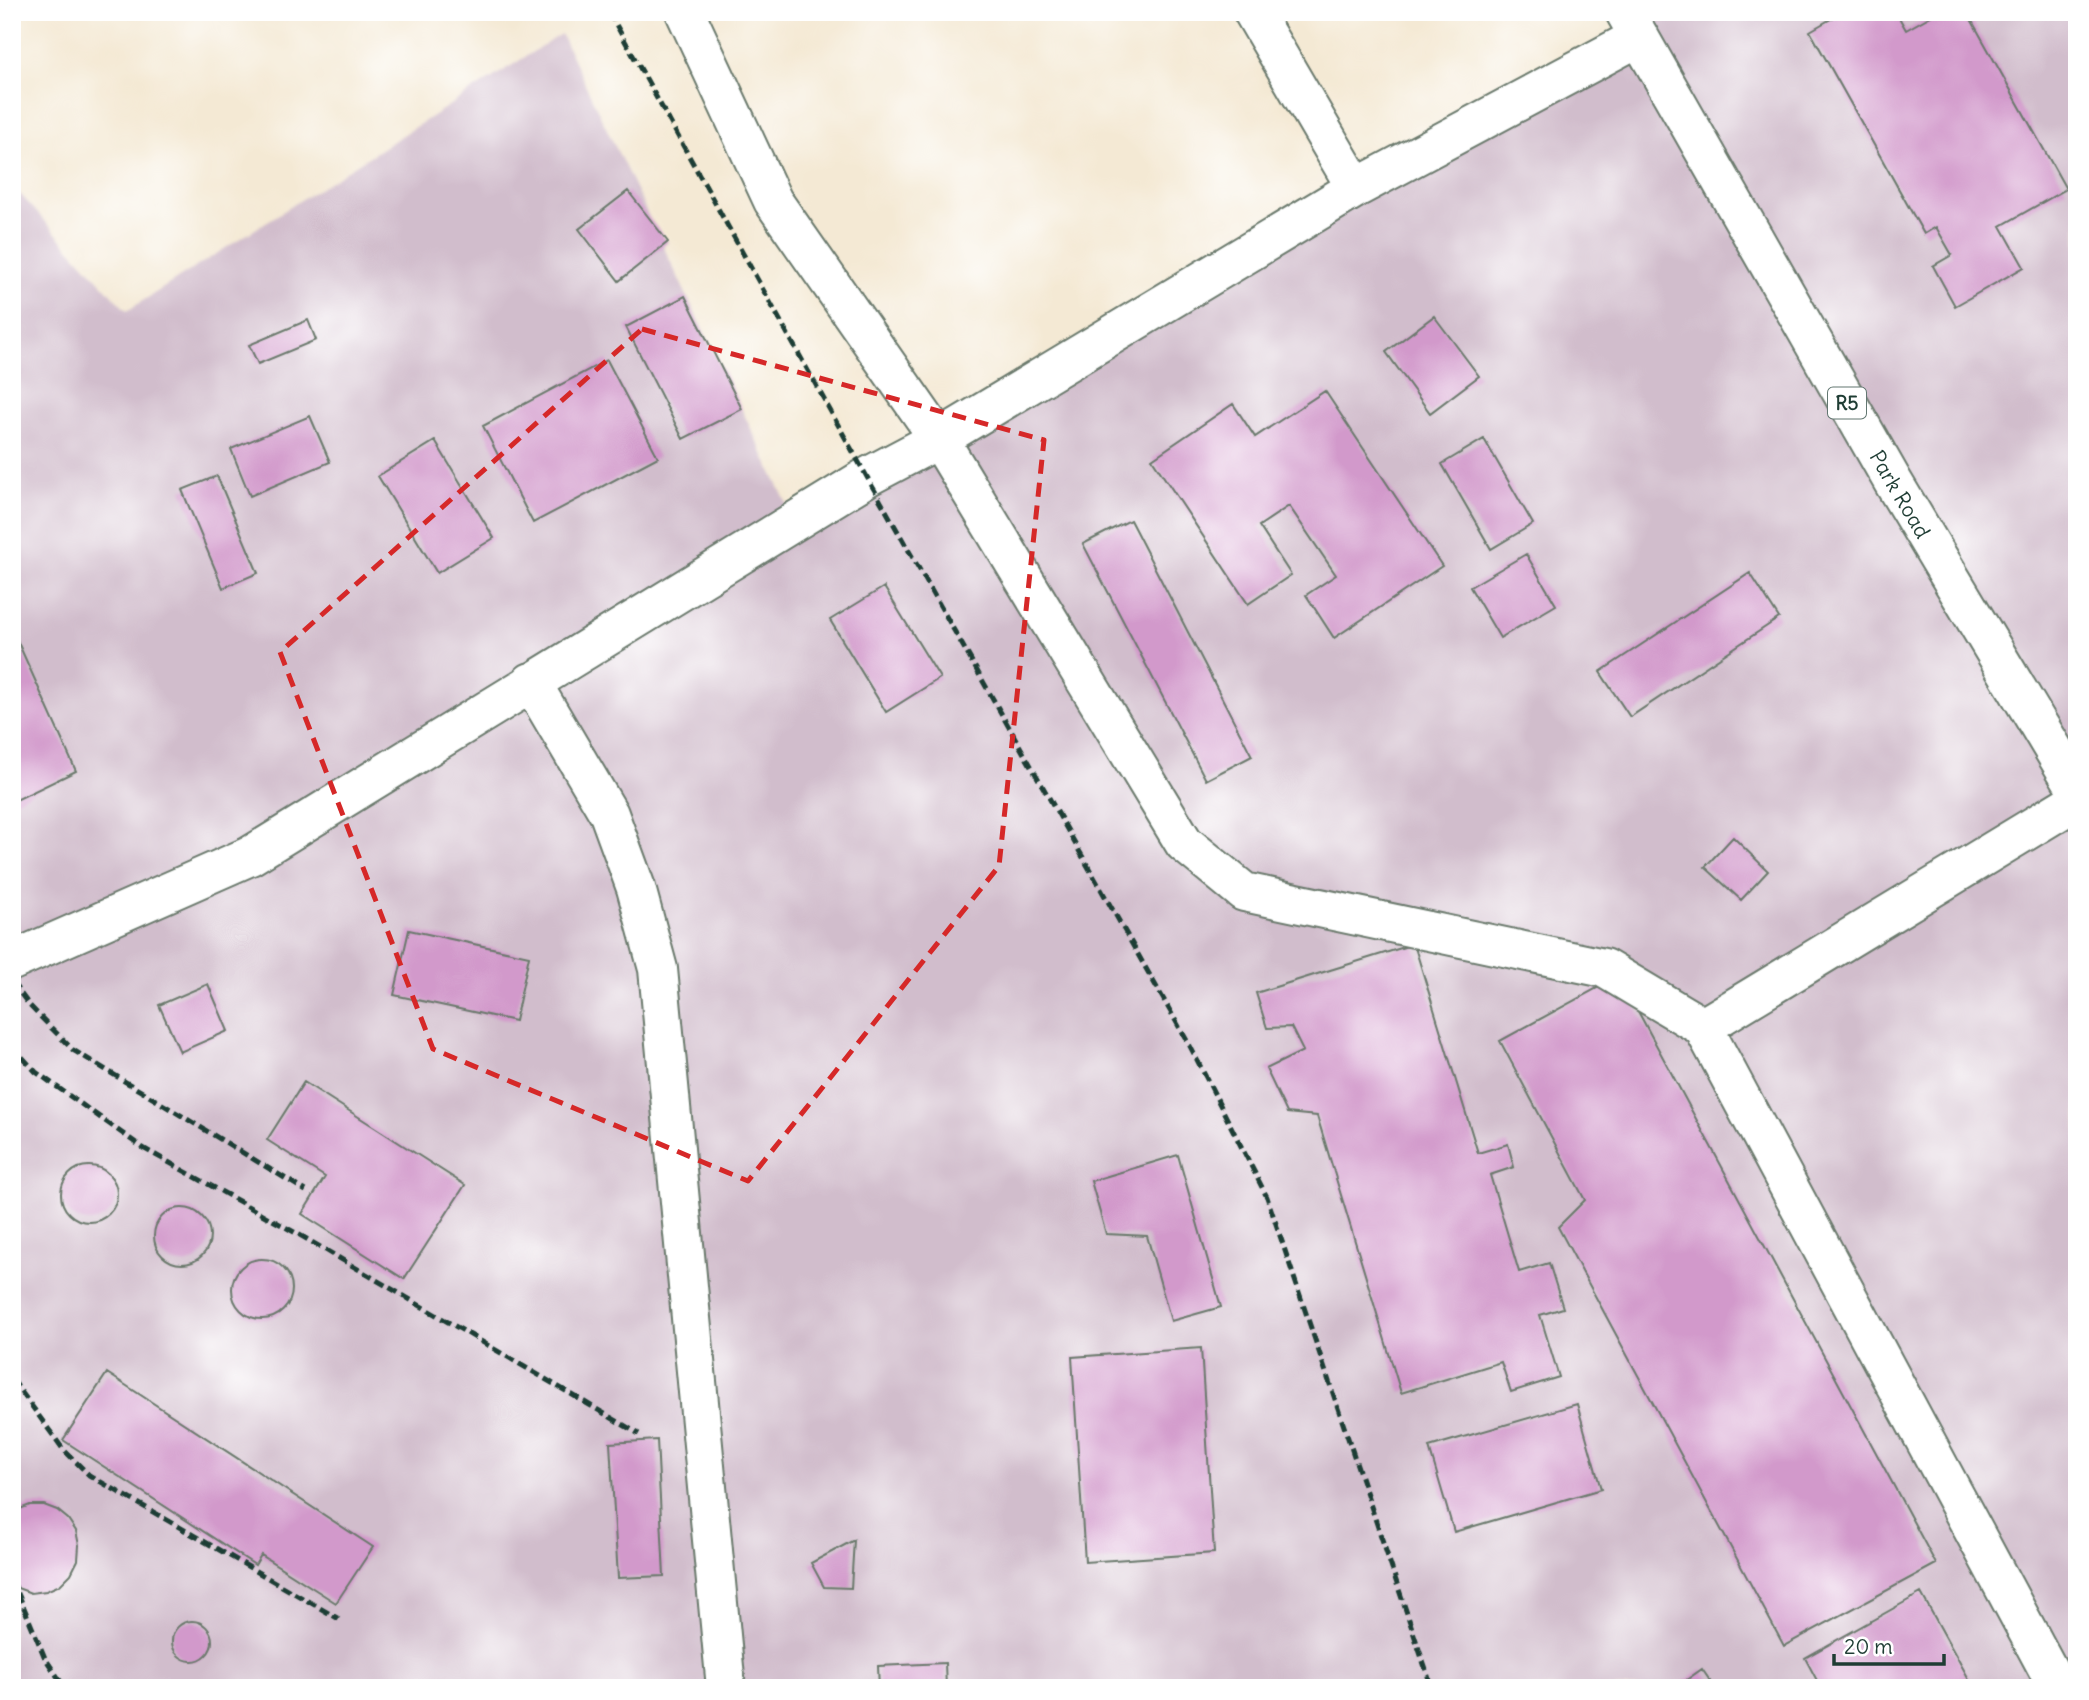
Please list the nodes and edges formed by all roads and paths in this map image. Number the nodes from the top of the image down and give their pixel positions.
1 (685, 12) edge
2 (1253, 12) edge
3 (1632, 24) edge
4 (1356, 188) junction
5 (939, 439) junction
6 (531, 682) junction
7 (2077, 789) edge
8 (2077, 800) edge
9 (12, 961) edge
10 (1703, 1027) junction
11 (726, 1688) edge
12 (2058, 1688) edge

1 - 5 main road
2 - 4 main road
3 - 4 main road
3 - 7 main road, Park Road / R5
4 - 5 main road
5 - 6 main road
5 - 10 main road
6 - 9 main road
6 - 11 main road
8 - 10 main road
10 - 12 main road

